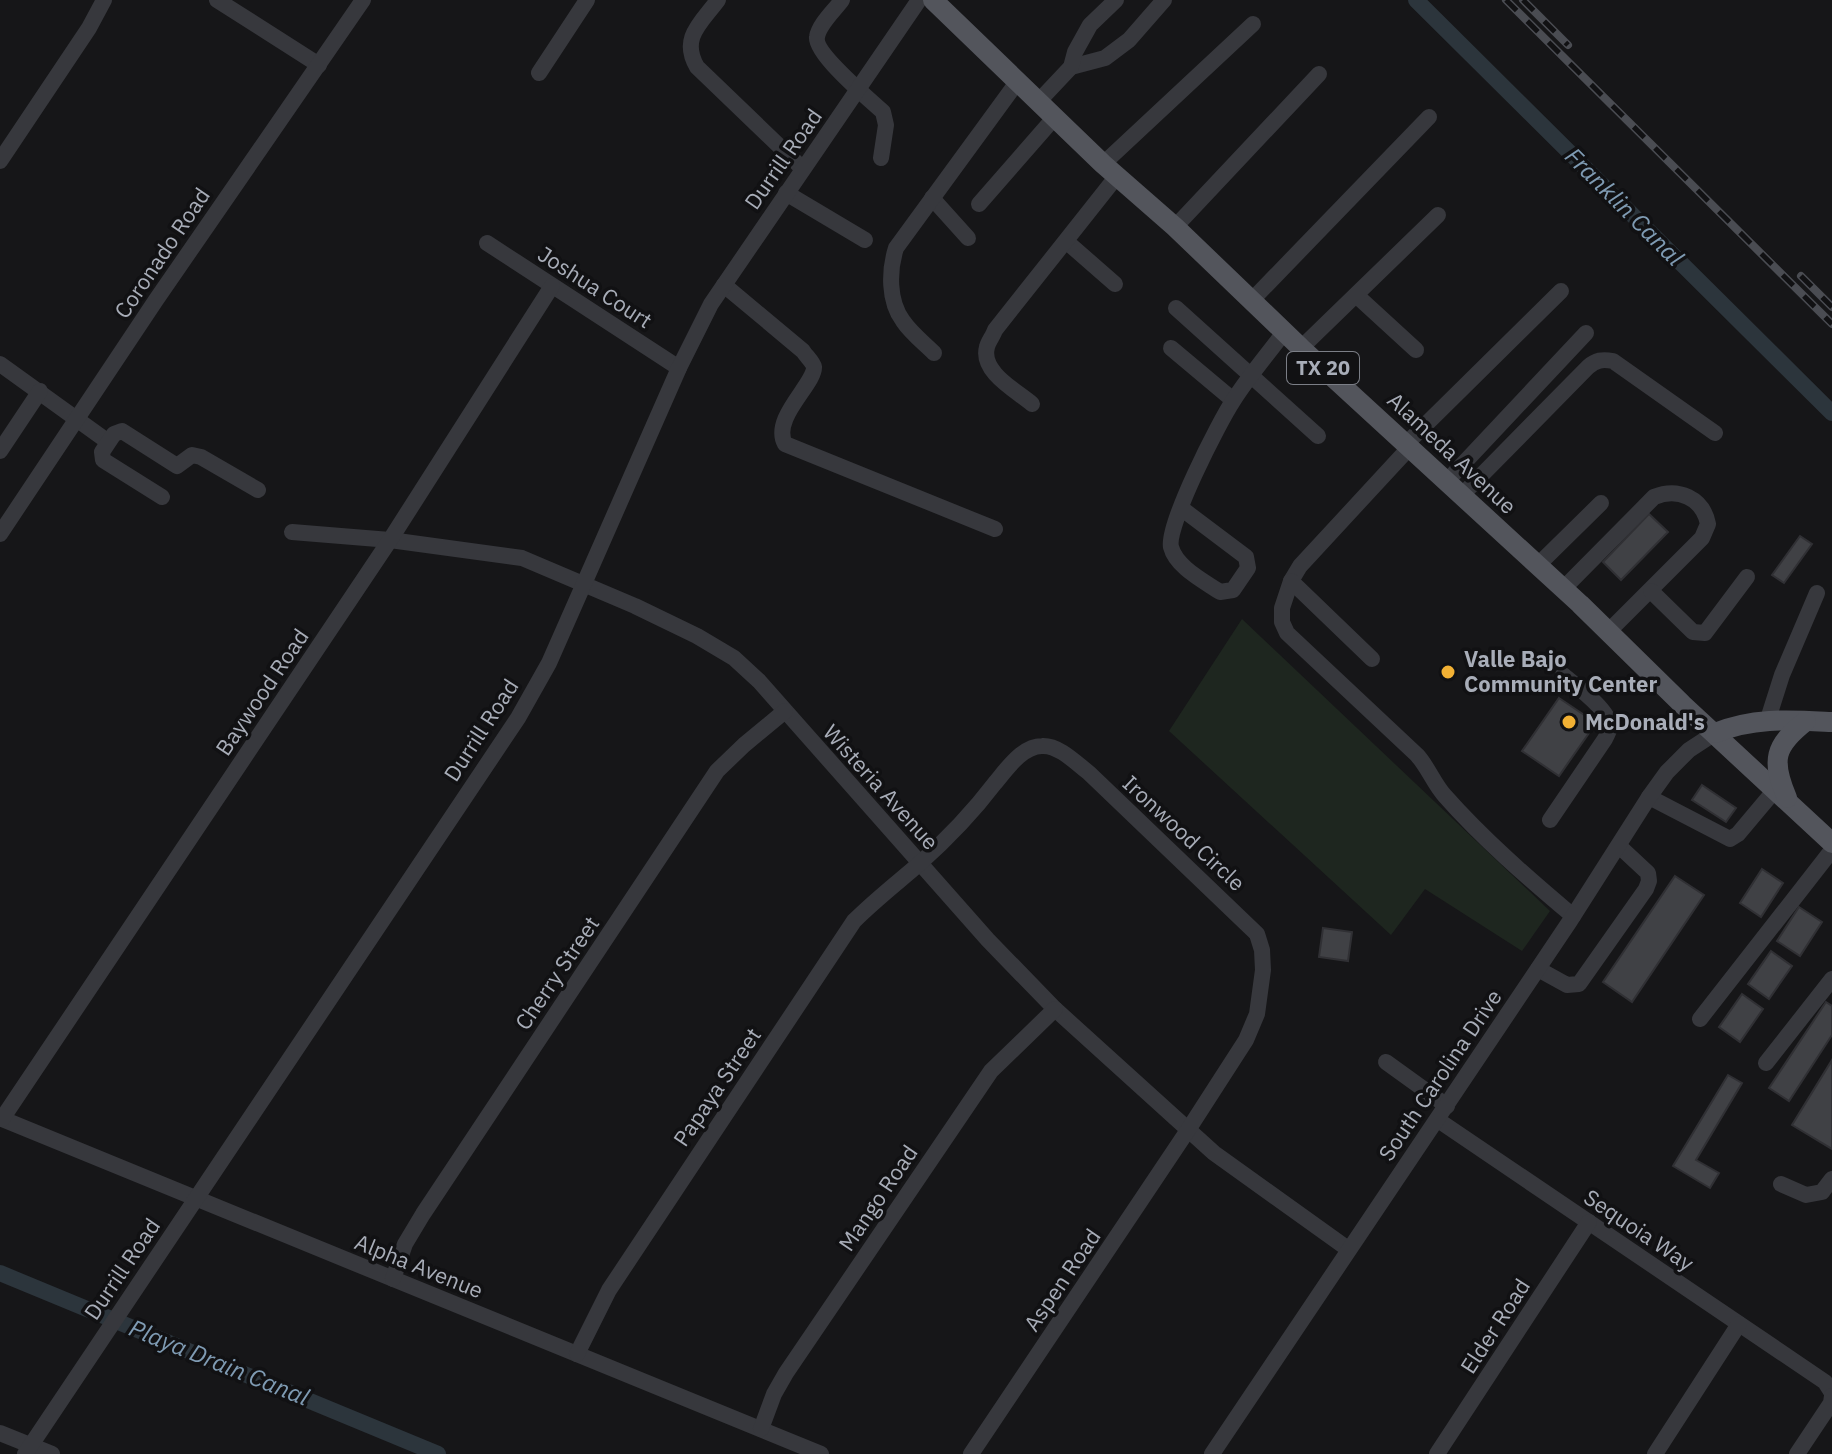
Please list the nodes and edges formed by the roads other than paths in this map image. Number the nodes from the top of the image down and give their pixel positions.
1 (104, 0) edge
2 (217, 0) edge
3 (363, 0) edge
4 (587, 0) edge
5 (718, 0) edge
6 (842, 0) edge
7 (919, 0) edge
8 (933, 0) edge
9 (1116, 0) edge
10 (1164, 0) edge
11 (1253, 24) dead end
12 (319, 65) junction
13 (1071, 67) junction
14 (539, 73) dead end
15 (1319, 74) dead end
16 (1018, 81) junction
17 (858, 89) junction
18 (1039, 101) junction
19 (1055, 117) junction
20 (1429, 117) dead end
21 (881, 158) dead end
22 (0, 161) edge
23 (802, 168) junction
24 (1110, 170) junction
25 (786, 193) junction
26 (932, 198) junction
27 (979, 204) dead end
28 (1438, 215) dead end
29 (1175, 227) junction
30 (968, 238) dead end
31 (865, 240) dead end
32 (1067, 242) junction
33 (487, 243) dead end
34 (1115, 284) dead end
35 (724, 285) junction
36 (552, 286) junction
37 (1561, 291) dead end
38 (1356, 295) junction
39 (1253, 299) junction
40 (1176, 308) dead end
41 (1285, 331) junction
42 (1586, 333) dead end
43 (1171, 348) dead end
44 (1301, 348) junction
45 (1416, 350) dead end
46 (934, 353) dead end
47 (0, 364) edge
48 (679, 368) junction
49 (1252, 376) junction
50 (40, 391) junction
51 (1233, 400) junction
52 (1032, 404) dead end
53 (77, 419) junction
54 (1715, 433) dead end
55 (1318, 436) dead end
56 (107, 441) junction
57 (1408, 445) junction
58 (0, 451) edge
59 (1454, 488) junction
60 (258, 490) dead end
61 (162, 497) dead end
62 (1601, 503) dead end
63 (1181, 508) junction
64 (995, 529) dead end
65 (292, 532) dead end
66 (0, 534) edge
67 (390, 540) junction
68 (1538, 565) junction
69 (1747, 577) dead end
70 (1291, 581) junction
71 (585, 584) junction
72 (1563, 589) junction
73 (1651, 591) junction
74 (1817, 593) dead end
75 (1609, 631) junction
76 (1372, 659) dead end
77 (1563, 675) dead end
78 (785, 711) junction
79 (1768, 719) junction
80 (1806, 721) junction
81 (1832, 722) edge
82 (1715, 733) junction
83 (1782, 796) junction
84 (1649, 797) junction
85 (1550, 820) dead end
86 (1832, 843) edge
87 (1619, 846) junction
88 (1832, 850) edge
89 (919, 863) junction
90 (1573, 916) junction
91 (1538, 969) junction
92 (1832, 979) edge
93 (1055, 1009) junction
94 (1700, 1019) dead end
95 (1386, 1062) dead end
96 (1766, 1063) dead end
97 (1442, 1113) junction
98 (1, 1118) edge
99 (1188, 1130) junction
100 (1832, 1179) edge
101 (1781, 1184) dead end
102 (196, 1199) junction
103 (1589, 1222) junction
104 (1348, 1249) junction
105 (393, 1279) junction
106 (1739, 1324) junction
107 (577, 1354) junction
108 (1832, 1394) edge
109 (761, 1429) junction
110 (0, 1433) edge
111 (28, 1450) edge
112 (52, 1454) edge
113 (821, 1454) edge
114 (971, 1454) edge
115 (1212, 1454) edge
116 (1437, 1454) edge
117 (1655, 1454) edge
118 (1797, 1454) edge

1 - 22 street
2 - 12 street
3 - 12 street, Coronado Road
4 - 14 street
5 - 23 street
6 - 17 street
7 - 17 street, Durrill Road
8 - 16 main road, Alameda Avenue / TX 20
9 - 13 street
10 - 13 street
11 - 24 street
12 - 53 street, Coronado Road
13 - 18 street
15 - 29 street
16 - 18 main road, Alameda Avenue / TX 20
16 - 26 street
17 - 21 street
17 - 23 street, Durrill Road
18 - 19 main road, Alameda Avenue / TX 20
19 - 24 main road, Alameda Avenue / TX 20
19 - 27 street
20 - 39 street
23 - 25 street, Durrill Road
24 - 29 main road, Alameda Avenue / TX 20
24 - 32 street
25 - 31 street
25 - 35 street, Durrill Road
26 - 30 street
26 - 46 street
28 - 38 street
29 - 39 main road, Alameda Avenue / TX 20
32 - 34 street
32 - 52 street
33 - 36 street, Joshua Court
35 - 48 street, Durrill Road
35 - 64 street
36 - 48 street, Joshua Court
36 - 67 street, Baywood Road
37 - 57 street
38 - 44 street
38 - 45 street
39 - 41 main road, Alameda Avenue / TX 20
40 - 49 street
41 - 44 main road, Alameda Avenue / TX 20
41 - 49 street
42 - 59 street
43 - 51 street
44 - 57 main road, Alameda Avenue / TX 20
47 - 50 street
48 - 71 street, Durrill Road
49 - 51 street
49 - 55 street
50 - 53 street
50 - 58 street
51 - 63 street
53 - 56 street
53 - 66 street, Coronado Road
54 - 59 street
56 - 60 street
56 - 61 street
57 - 59 main road, Alameda Avenue / TX 20
57 - 70 street
59 - 68 main road, Alameda Avenue / TX 20
62 - 68 street
63 - 63 street
65 - 67 street, Wisteria Avenue
67 - 71 street, Wisteria Avenue
67 - 98 street, Baywood Road
68 - 72 main road, Alameda Avenue / TX 20
69 - 73 street
70 - 76 street
70 - 90 street
71 - 78 street, Wisteria Avenue
71 - 102 street, Durrill Road
72 - 73 street
72 - 75 main road, Alameda Avenue / TX 20
73 - 75 street
74 - 79 street
75 - 82 main road, Alameda Avenue / TX 20
77 - 85 street
78 - 89 street, Wisteria Avenue
78 - 105 street, Cherry Street
79 - 80 main road
79 - 82 main road
80 - 81 main road
80 - 83 main road
82 - 83 main road, Alameda Avenue / TX 20
82 - 84 street, South Carolina Drive
83 - 84 street
83 - 86 main road, Alameda Avenue / TX 20
84 - 87 street, South Carolina Drive
87 - 90 street, South Carolina Drive
87 - 91 street
88 - 94 street
89 - 93 street, Wisteria Avenue
89 - 99 street, Ironwood Circle
89 - 107 street, Papaya Street
90 - 91 street, South Carolina Drive
91 - 97 street, South Carolina Drive
92 - 96 street
93 - 99 street, Wisteria Avenue
93 - 109 street, Mango Road
95 - 97 street, Sequoia Way
97 - 103 street, Sequoia Way
97 - 104 street, South Carolina Drive
98 - 102 street, Alpha Avenue
99 - 104 street, Wisteria Avenue
99 - 114 street, Aspen Road
100 - 101 street
102 - 105 street, Alpha Avenue
102 - 111 street, Durrill Road
103 - 106 street, Sequoia Way
103 - 116 street, Elder Road
104 - 115 street, South Carolina Drive
105 - 107 street, Alpha Avenue
106 - 108 street, Sequoia Way
106 - 117 street
107 - 109 street, Alpha Avenue
108 - 118 street
109 - 113 street, Alpha Avenue
110 - 111 street
111 - 112 street

